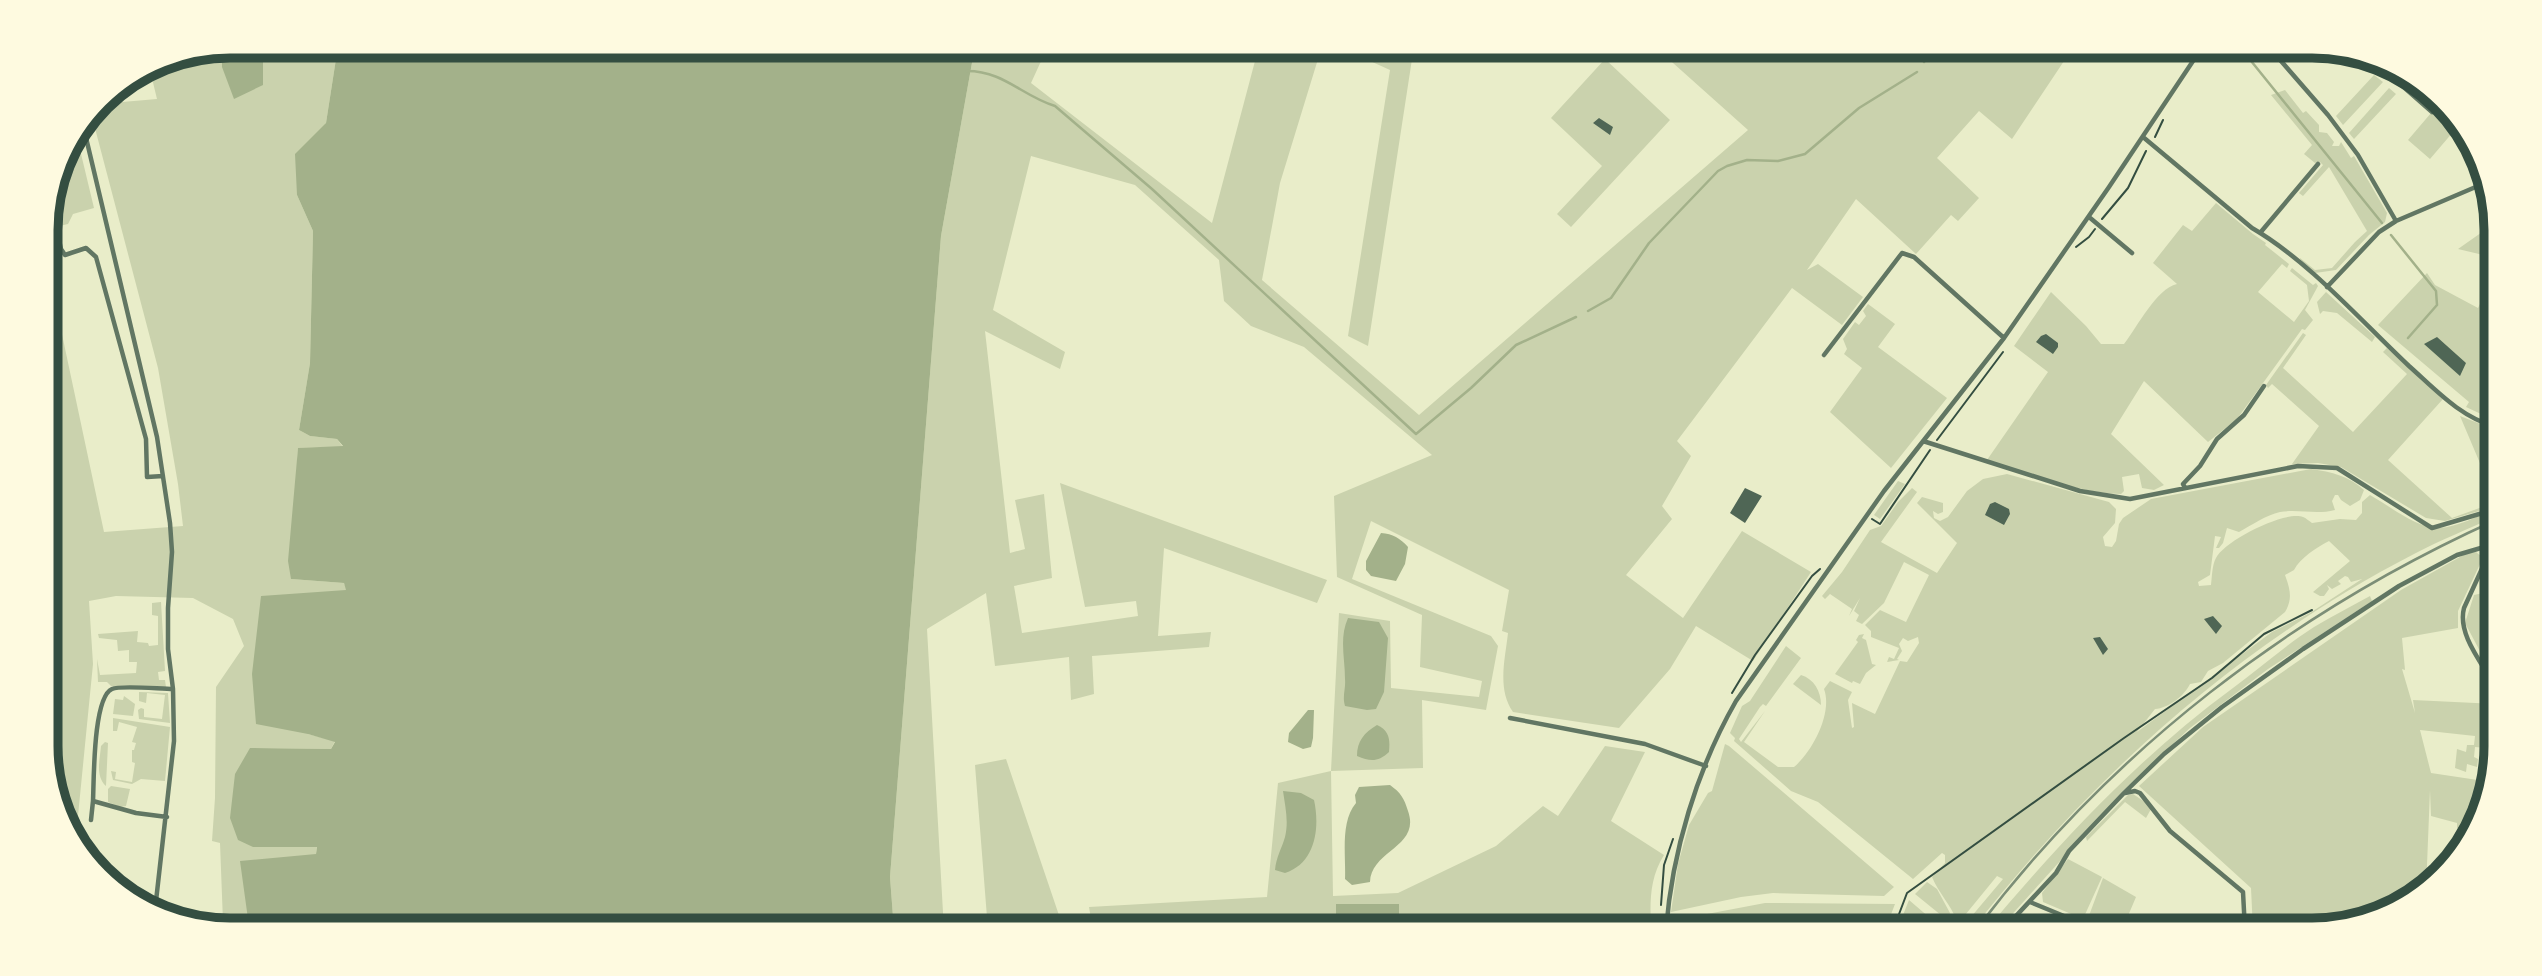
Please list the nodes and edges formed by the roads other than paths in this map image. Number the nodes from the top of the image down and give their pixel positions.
1 (2195, 58) edge
2 (2278, 58) edge
3 (2394, 79) edge
4 (2432, 112) dead end
5 (86, 136) edge
6 (2143, 137) junction
7 (2318, 164) dead end
8 (2478, 186) edge
9 (2089, 217) junction
10 (2396, 221) junction
11 (2260, 233) junction
12 (58, 236) edge
13 (2132, 253) dead end
14 (2327, 287) junction
15 (2004, 338) junction
16 (1824, 355) dead end
17 (2264, 386) dead end
18 (2484, 422) edge
19 (1923, 441) junction
20 (163, 476) junction
21 (2185, 488) junction
22 (2484, 513) edge
23 (2484, 547) edge
24 (2484, 561) edge
25 (2484, 666) edge
26 (173, 689) junction
27 (1510, 718) dead end
28 (1706, 766) junction
29 (2124, 793) junction
30 (93, 801) junction
31 (167, 817) junction
32 (91, 820) dead end
33 (156, 902) edge
34 (2030, 902) junction
35 (1668, 918) edge
36 (2015, 918) edge
37 (2069, 918) edge
38 (2244, 918) edge

1 - 6 street
2 - 10 street
3 - 4 street
5 - 20 street
6 - 9 street
6 - 11 street
7 - 11 street
8 - 10 street
9 - 13 street
9 - 15 street
10 - 14 street
11 - 14 street
12 - 20 street
14 - 18 street
15 - 16 street
15 - 19 street
17 - 21 street
19 - 21 street
19 - 28 street
20 - 26 street
21 - 22 street
23 - 29 street
24 - 25 street
26 - 30 street
26 - 31 street
27 - 28 street
28 - 35 street
29 - 34 street
29 - 38 street
30 - 31 street
30 - 32 street
31 - 33 street
34 - 36 street
34 - 37 street

